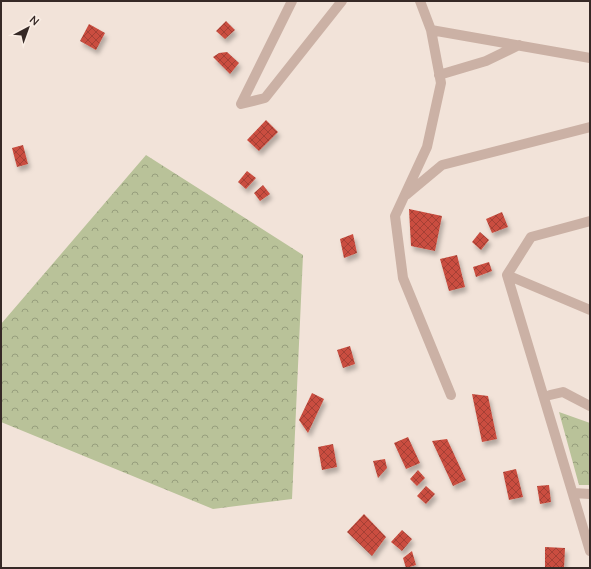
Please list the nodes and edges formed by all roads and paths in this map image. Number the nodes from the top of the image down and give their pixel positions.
1 (292, 1) edge
2 (342, 1) edge
3 (420, 1) edge
4 (431, 30) junction
5 (519, 45) junction
6 (590, 58) edge
7 (439, 75) junction
8 (590, 126) edge
9 (404, 197) junction
10 (590, 221) edge
11 (507, 275) junction
12 (590, 310) edge
13 (452, 395) dead end
14 (550, 395) dead end
15 (590, 406) edge
16 (573, 493) junction
17 (590, 494) edge
18 (590, 551) edge

1 - 2 street
3 - 4 street
4 - 5 street
4 - 7 street
5 - 6 street
5 - 7 street
7 - 9 street
8 - 9 street
9 - 13 street
10 - 11 street
11 - 12 street
11 - 16 street
14 - 15 street
16 - 17 street
16 - 18 street

